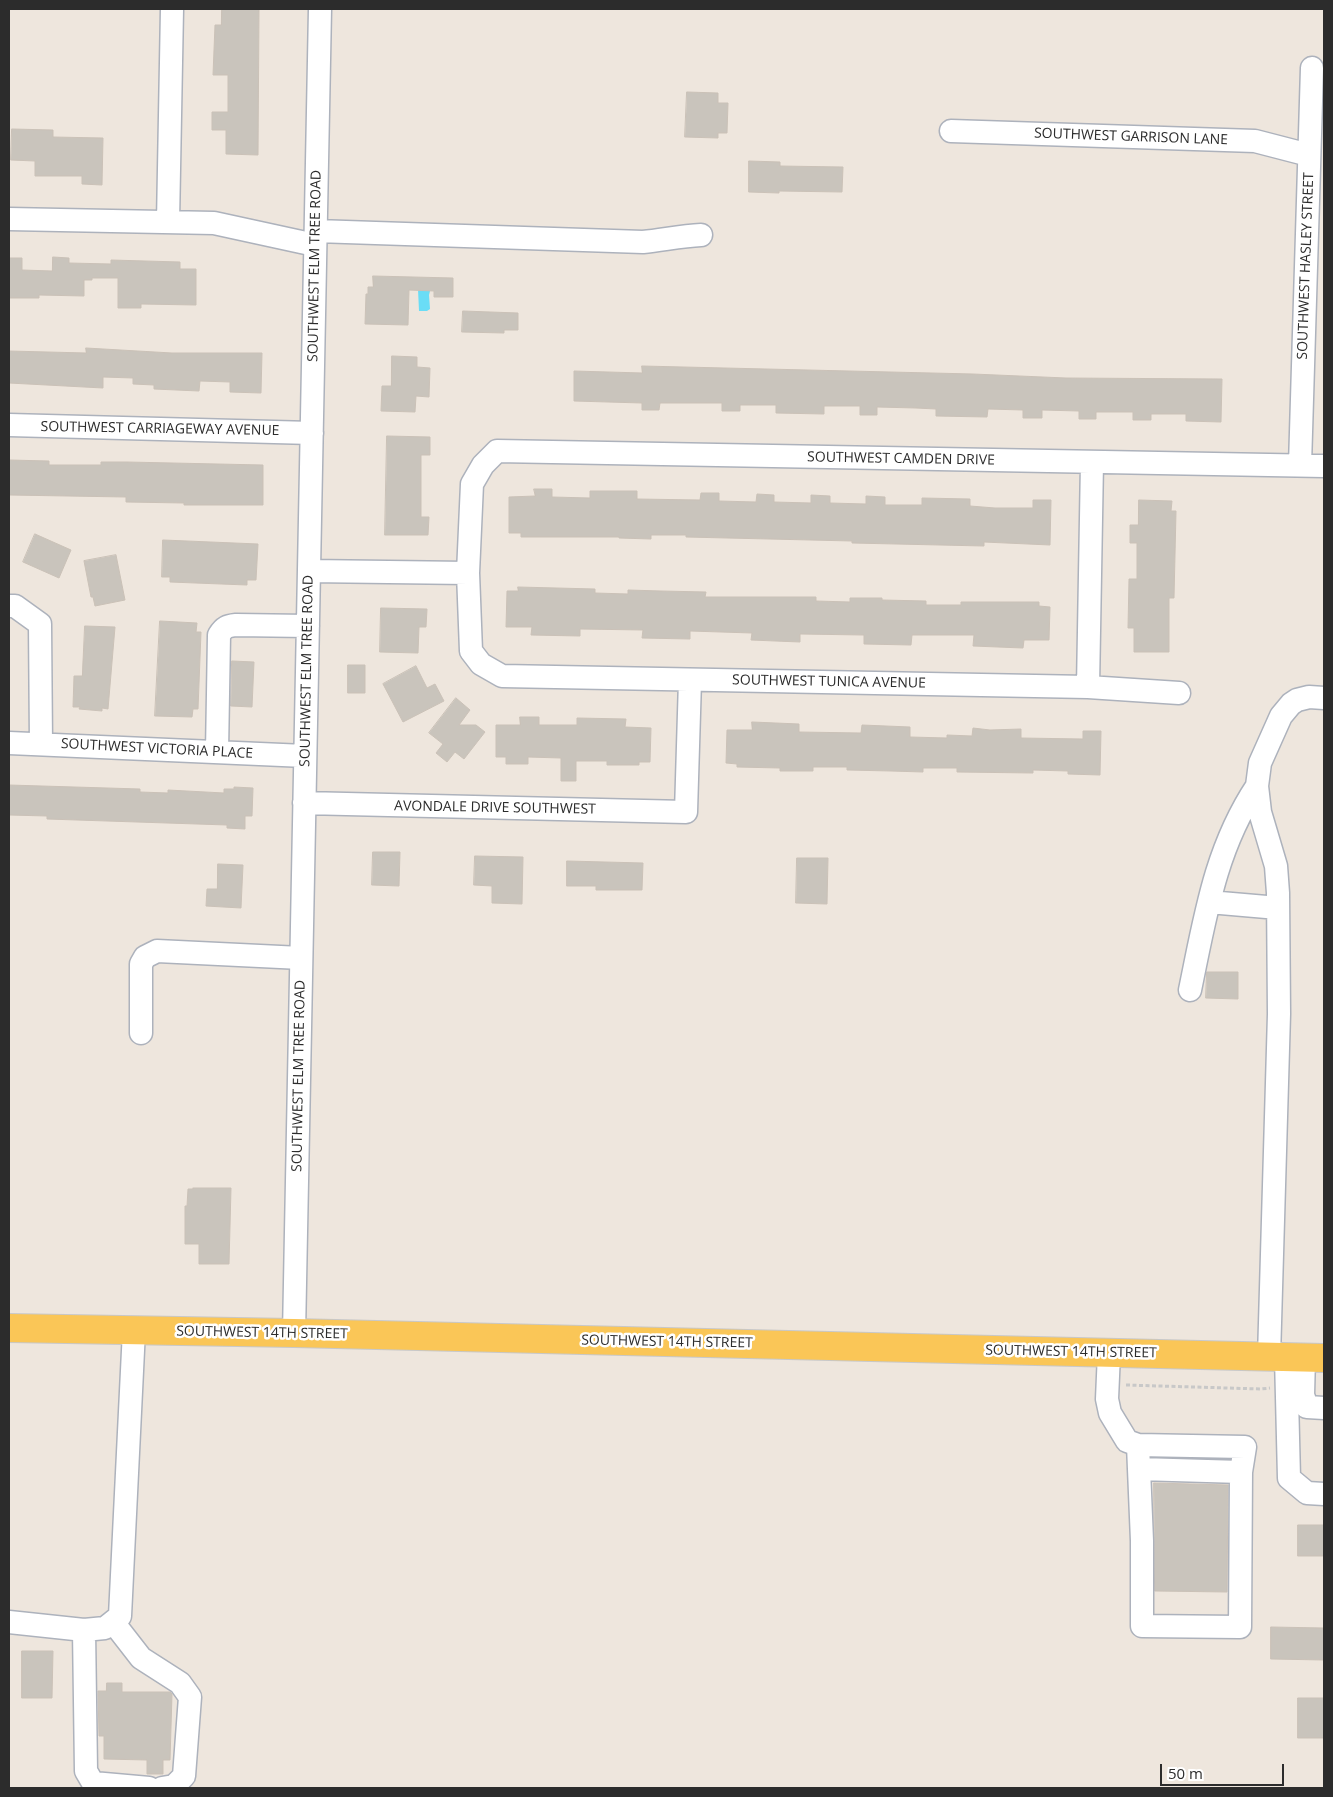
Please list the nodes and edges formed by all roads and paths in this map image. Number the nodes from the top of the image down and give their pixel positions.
1 (172, 9) edge
2 (320, 9) edge
3 (1312, 68) dead end
4 (951, 131) dead end
5 (1309, 155) junction
6 (9, 219) edge
7 (168, 222) junction
8 (700, 235) dead end
9 (315, 238) junction
10 (1315, 254) edge
11 (9, 425) edge
12 (312, 433) junction
13 (1092, 462) junction
14 (1300, 465) junction
15 (1324, 466) edge
16 (309, 571) junction
17 (468, 573) junction
18 (9, 606) edge
19 (308, 626) junction
20 (690, 680) junction
21 (1088, 687) junction
22 (1179, 693) dead end
23 (1317, 697) edge
24 (9, 744) edge
25 (41, 744) junction
26 (217, 752) junction
27 (305, 756) junction
28 (1257, 786) junction
29 (304, 803) junction
30 (1209, 902) junction
31 (1278, 908) junction
32 (301, 958) junction
33 (1190, 990) dead end
34 (141, 1033) dead end
35 (9, 1328) edge
36 (134, 1330) junction
37 (294, 1333) junction
38 (1109, 1353) junction
39 (1296, 1357) edge
40 (1118, 1385) dead end
41 (1270, 1388) dead end
42 (1324, 1408) edge
43 (1138, 1445) junction
44 (1288, 1459) junction
45 (1139, 1469) junction
46 (1241, 1472) junction
47 (1324, 1485) edge
48 (1324, 1494) edge
49 (9, 1622) edge
50 (113, 1622) junction
51 (84, 1630) junction
52 (150, 1788) edge
53 (162, 1788) edge

1 - 7 street
2 - 9 street, SOUTHWEST ELM TREE ROAD
3 - 5 street, SOUTHWEST HASLEY STREET
4 - 5 street, SOUTHWEST GARRISON LANE
5 - 10 street, SOUTHWEST HASLEY STREET
6 - 7 street
7 - 9 street
8 - 9 street
9 - 12 street, SOUTHWEST ELM TREE ROAD
10 - 14 street, SOUTHWEST HASLEY STREET
11 - 12 street, SOUTHWEST CARRIAGEWAY AVENUE
12 - 16 street, SOUTHWEST ELM TREE ROAD
13 - 14 street, SOUTHWEST CAMDEN DRIVE
13 - 17 street, SOUTHWEST CAMDEN DRIVE
13 - 21 street
14 - 15 street, SOUTHWEST CAMDEN DRIVE
16 - 17 street
16 - 19 street, SOUTHWEST ELM TREE ROAD
17 - 20 street, SOUTHWEST TUNICA AVENUE
18 - 25 street
19 - 26 street
19 - 27 street, SOUTHWEST ELM TREE ROAD
20 - 21 street, SOUTHWEST TUNICA AVENUE
20 - 29 street, AVONDALE DRIVE SOUTHWEST
21 - 22 street, SOUTHWEST TUNICA AVENUE
23 - 28 street
24 - 25 street, SOUTHWEST VICTORIA PLACE
25 - 26 street, SOUTHWEST VICTORIA PLACE
26 - 27 street, SOUTHWEST VICTORIA PLACE
27 - 29 street, SOUTHWEST ELM TREE ROAD
28 - 30 street
28 - 31 street
29 - 32 street, SOUTHWEST ELM TREE ROAD
30 - 31 street
30 - 33 street
31 - 39 street
32 - 34 street
32 - 37 street, SOUTHWEST ELM TREE ROAD
35 - 36 main road, SOUTHWEST 14TH STREET
36 - 37 main road, SOUTHWEST 14TH STREET
36 - 50 street
37 - 38 main road, SOUTHWEST 14TH STREET
38 - 39 main road, SOUTHWEST 14TH STREET
38 - 43 street
39 - 42 street
39 - 44 street
40 - 41 path
43 - 45 street
43 - 46 street
44 - 47 street
44 - 48 street
45 - 46 street
45 - 46 street
49 - 51 street
50 - 51 street
50 - 53 street
51 - 52 street

